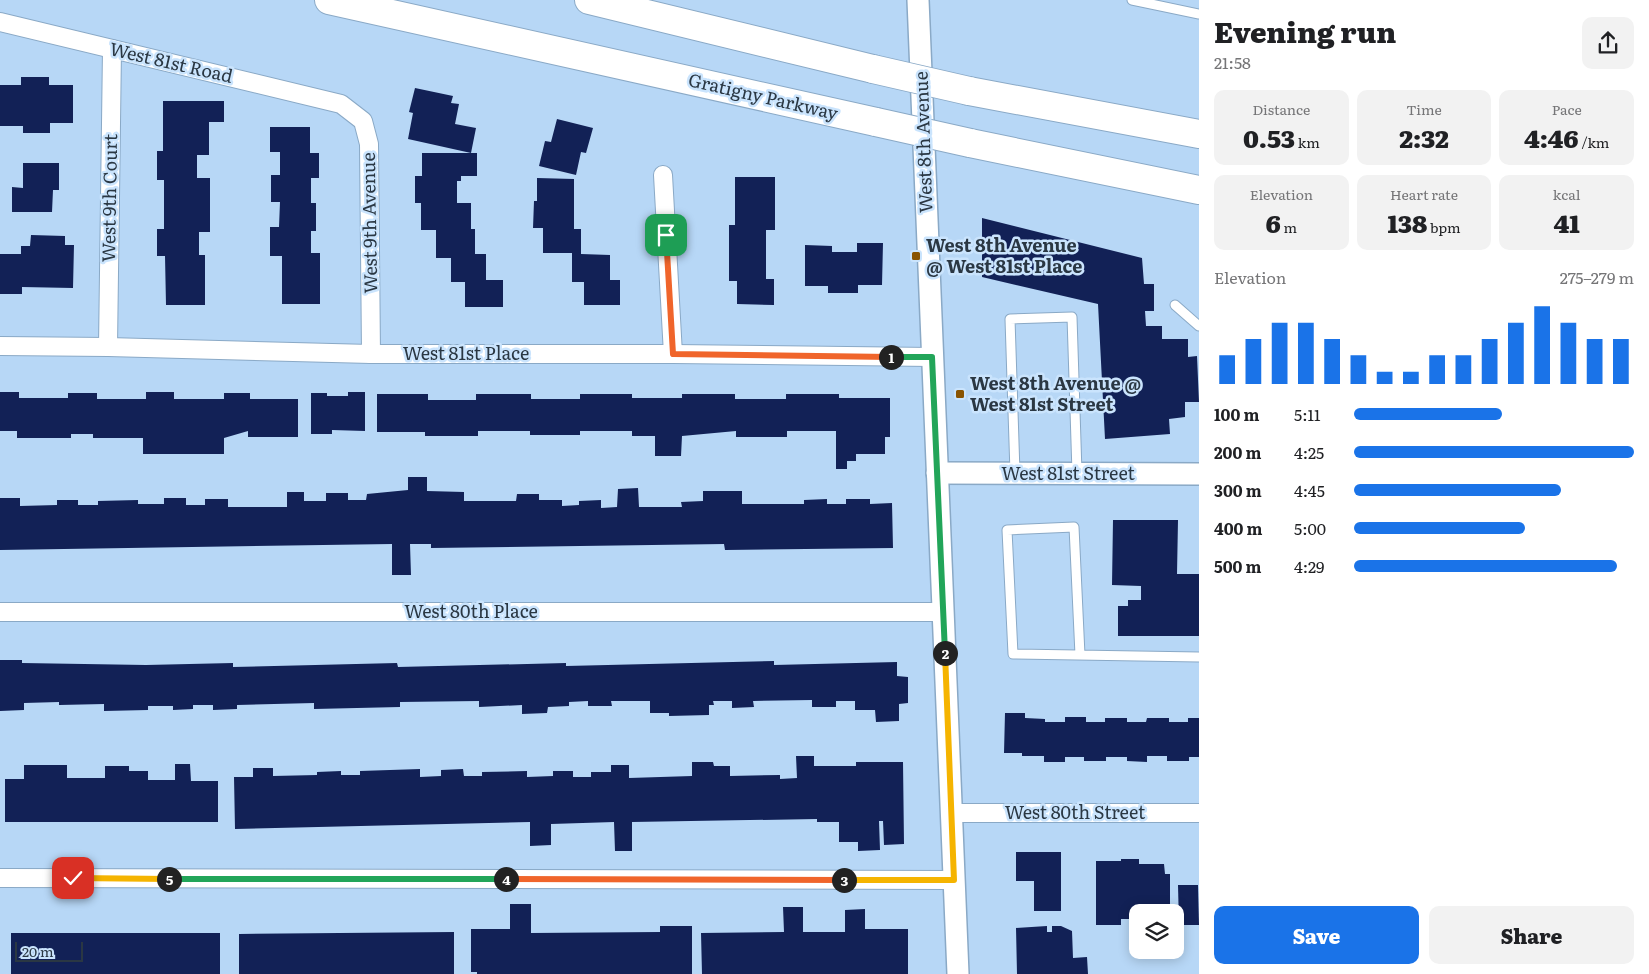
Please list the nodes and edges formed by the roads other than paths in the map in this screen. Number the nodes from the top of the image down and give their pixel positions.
1 (329, 0) edge
2 (589, 0) edge
3 (918, 0) edge
4 (1132, 0) edge
5 (1199, 14) edge
6 (0, 22) edge
7 (112, 49) junction
8 (341, 104) joint
9 (1199, 134) edge
10 (663, 175) dead end
11 (1199, 190) edge
12 (1175, 306) dead end
13 (1199, 326) edge
14 (0, 346) edge
15 (108, 347) junction
16 (371, 354) junction
17 (673, 354) junction
18 (932, 357) junction
19 (937, 473) junction
20 (1015, 473) junction
21 (1077, 474) junction
22 (1199, 474) edge
23 (0, 612) edge
24 (943, 612) junction
25 (1080, 655) junction
26 (1199, 657) edge
27 (951, 813) junction
28 (1199, 813) edge
29 (0, 878) edge
30 (954, 880) junction
31 (958, 974) edge

1 - 11 highway, Gratigny Parkway, bridge
2 - 9 highway, bridge
3 - 18 street, West 8th Avenue
4 - 5 lane
6 - 7 street, West 81st Road
7 - 8 street, West 81st Road
7 - 15 street, West 9th Court
8 - 16 street, West 9th Avenue
10 - 17 street
12 - 13 lane
14 - 15 street, West 81st Place
15 - 16 street, West 81st Place
16 - 17 street, West 81st Place
17 - 18 street, West 81st Place
18 - 19 street, West 8th Avenue
19 - 20 street, West 81st Street
19 - 24 street, West 8th Avenue
20 - 21 street, West 81st Street
20 - 21 lane
21 - 22 street, West 81st Street
23 - 24 street, West 80th Place
24 - 27 street, West 8th Avenue
25 - 25 lane
25 - 26 lane
27 - 28 street, West 80th Street
27 - 30 street, West 8th Avenue
29 - 30 street
30 - 31 street, West 8th Avenue

